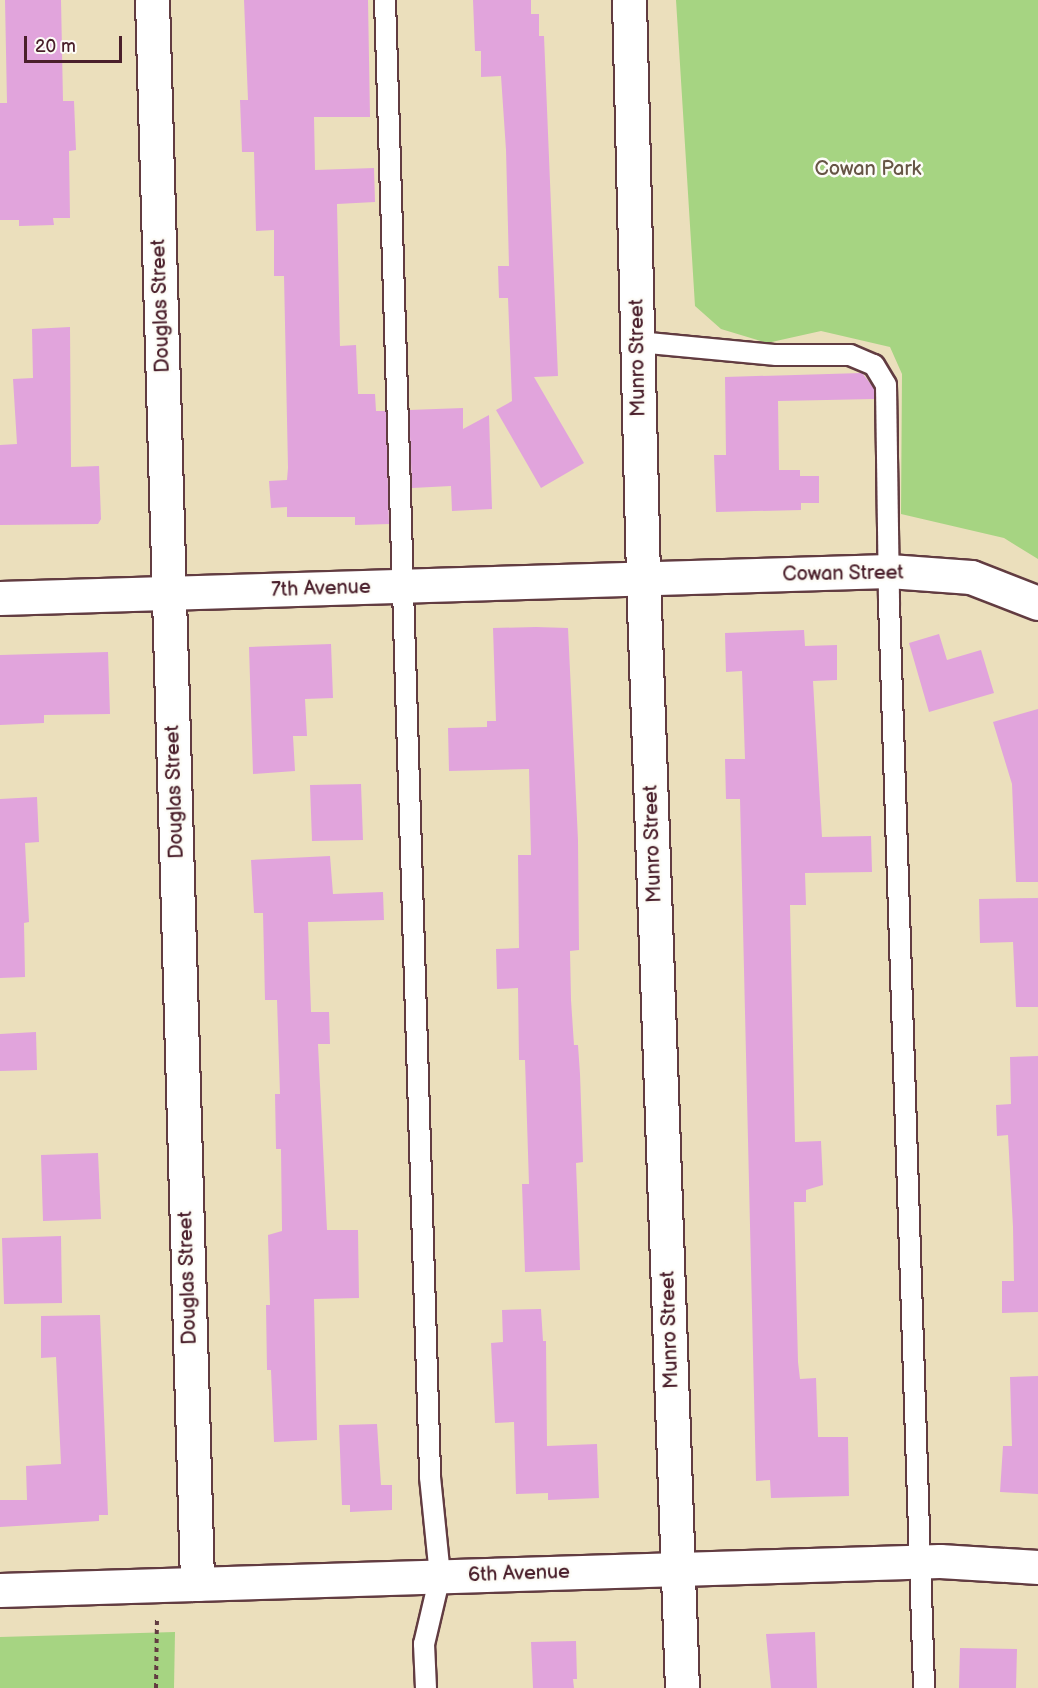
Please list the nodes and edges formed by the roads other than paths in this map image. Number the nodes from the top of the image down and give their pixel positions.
1 (152, 0) edge
2 (385, 0) edge
3 (629, 0) edge
4 (638, 342) junction
5 (889, 571) junction
6 (643, 578) junction
7 (401, 586) junction
8 (170, 594) junction
9 (0, 598) edge
10 (1038, 603) edge
11 (919, 1562) junction
12 (1038, 1567) edge
13 (679, 1569) junction
14 (440, 1576) junction
15 (197, 1584) junction
16 (0, 1590) edge
17 (426, 1688) edge
18 (682, 1688) edge
19 (924, 1688) edge

1 - 8 street, Douglas Street
2 - 7 lane
3 - 4 street, Munro Street
4 - 5 lane
4 - 6 street, Munro Street
5 - 6 street, Cowan Street
5 - 10 street, Cowan Street
5 - 11 lane
6 - 7 street, 7th Avenue
6 - 13 street, Munro Street
7 - 8 street, 7th Avenue
7 - 14 lane
8 - 9 street, 7th Avenue
8 - 15 street, Douglas Street
11 - 12 street, 6th Avenue
11 - 13 street, 6th Avenue
11 - 19 lane
13 - 14 street, 6th Avenue
13 - 18 street, Munro Street
14 - 15 street, 6th Avenue
14 - 17 lane
15 - 16 street, 6th Avenue

